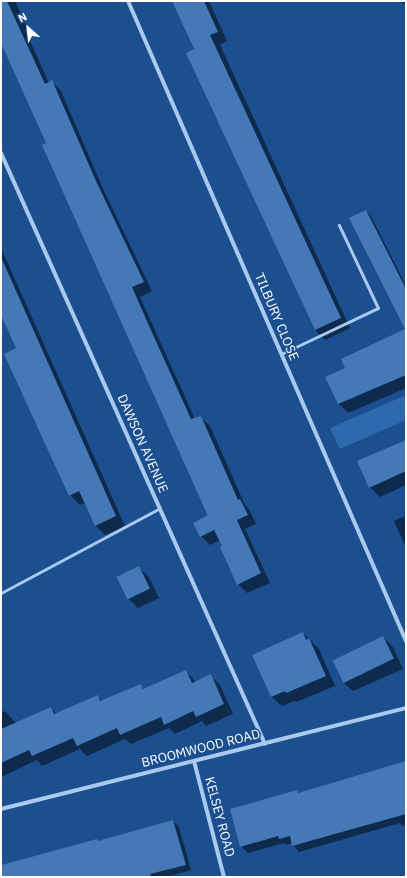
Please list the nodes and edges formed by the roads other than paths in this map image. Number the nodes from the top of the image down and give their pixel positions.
1 (128, 1) edge
2 (1, 154) edge
3 (339, 225) dead end
4 (281, 354) junction
5 (160, 508) junction
6 (1, 593) edge
7 (406, 641) edge
8 (406, 708) edge
9 (265, 744) junction
10 (194, 762) junction
11 (1, 810) edge
12 (224, 877) edge

1 - 4 street, TILBURY CLOSE
2 - 5 street, DAWSON AVENUE
3 - 4 lane
4 - 7 street, TILBURY CLOSE
5 - 6 lane
5 - 9 street, DAWSON AVENUE
8 - 9 street, BROOMWOOD ROAD
9 - 10 street, BROOMWOOD ROAD
10 - 11 street, BROOMWOOD ROAD
10 - 12 street, KELSEY ROAD

